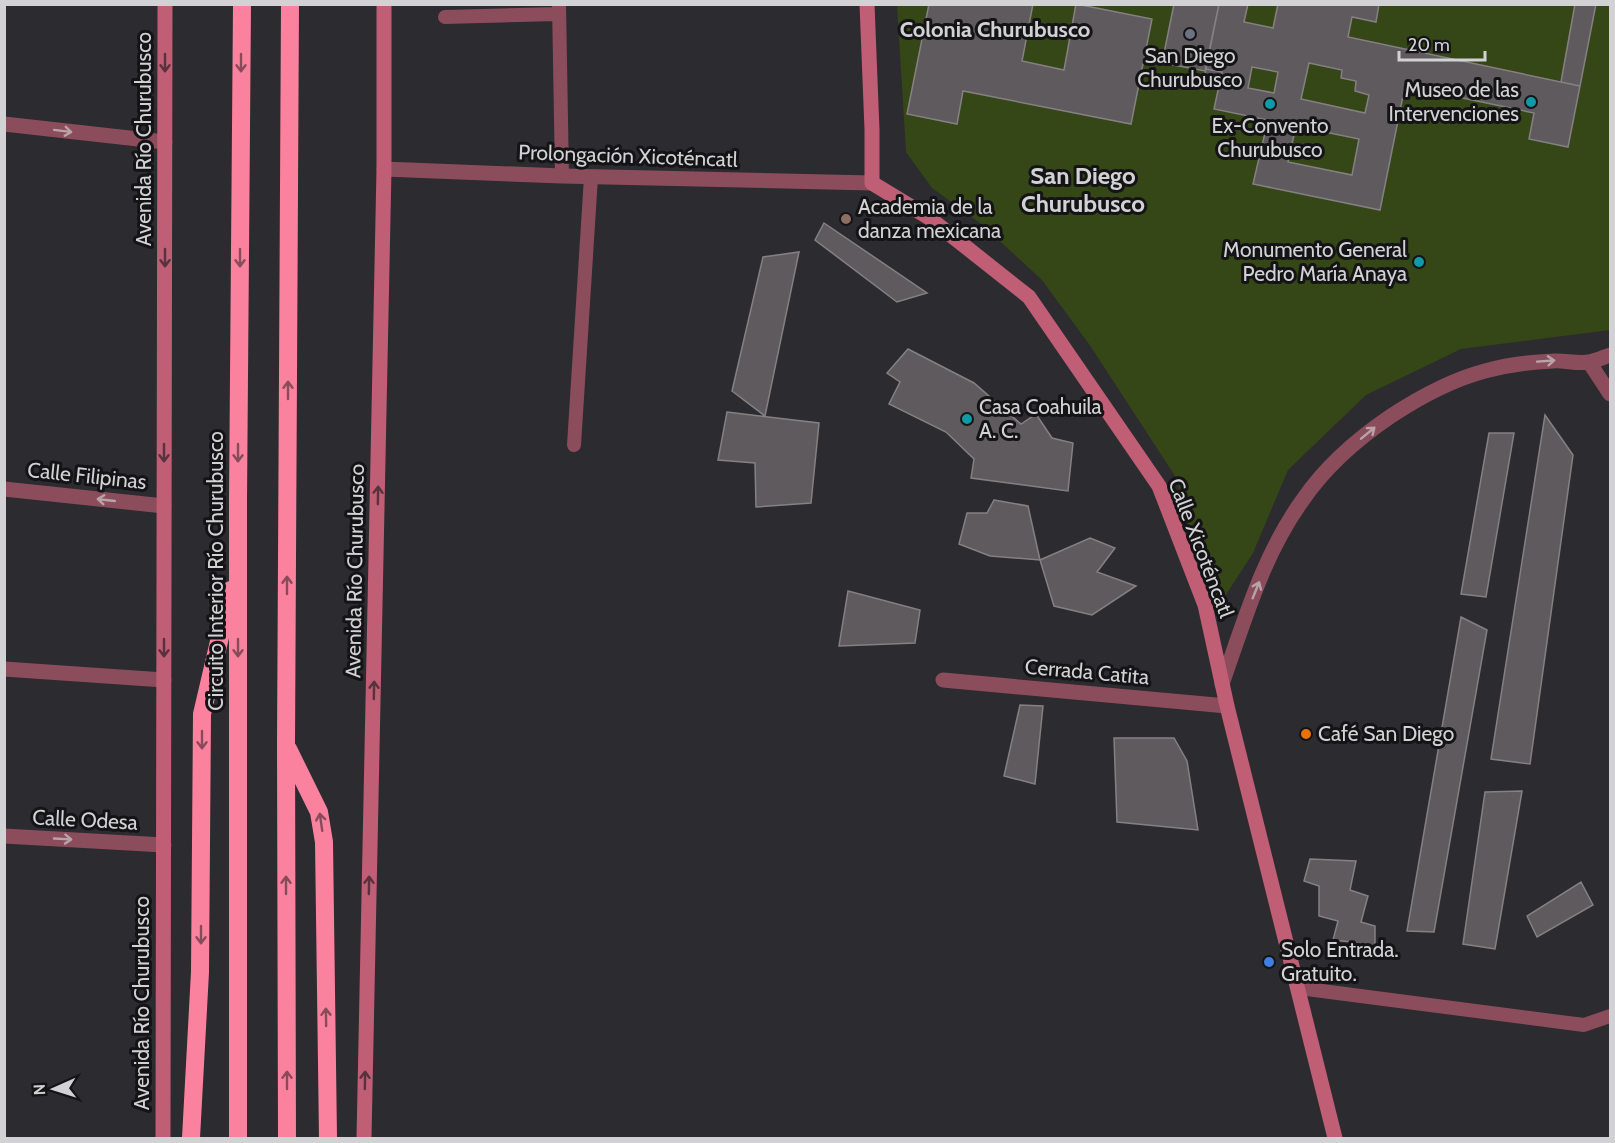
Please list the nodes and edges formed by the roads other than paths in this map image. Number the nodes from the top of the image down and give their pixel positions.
1 (165, 4) edge
2 (242, 4) edge
3 (290, 4) edge
4 (384, 4) edge
5 (867, 4) edge
6 (558, 9) edge
7 (445, 17) dead end
8 (4, 124) edge
9 (165, 142) junction
10 (384, 169) junction
11 (562, 176) junction
12 (591, 177) junction
13 (872, 183) junction
14 (1611, 355) edge
15 (1589, 362) junction
16 (1611, 394) edge
17 (574, 445) dead end
18 (4, 489) edge
19 (164, 506) junction
20 (238, 559) junction
21 (4, 669) edge
22 (164, 680) junction
23 (944, 680) dead end
24 (1222, 684) junction
25 (1227, 706) junction
26 (286, 744) junction
27 (4, 836) edge
28 (164, 845) junction
29 (1299, 988) junction
30 (1611, 1016) edge
31 (163, 1138) edge
32 (191, 1138) edge
33 (238, 1138) edge
34 (287, 1138) edge
35 (328, 1138) edge
36 (364, 1138) edge
37 (1335, 1138) edge

1 -> 9 main road, Avenida Río Churubusco
2 -> 20 highway, Circuito Interior Río Churubusco
26 -> 3 highway
4 - 10 main road, Avenida Río Churubusco
5 - 13 main road
6 - 7 lane
6 - 11 lane
8 -> 9 street
9 -> 19 main road, Avenida Río Churubusco
10 - 11 street, Prolongación Xicoténcatl
36 -> 10 main road, Avenida Río Churubusco
11 - 12 street, Prolongación Xicoténcatl
12 - 13 street, Prolongación Xicoténcatl
12 - 17 lane
13 - 24 main road, Calle Xicoténcatl
14 - 15 street
15 - 16 street
24 -> 15 street
19 -> 18 street, Calle Filipinas
19 -> 22 main road, Avenida Río Churubusco
20 -> 32 highway
20 -> 33 highway, Circuito Interior Río Churubusco
21 - 22 street
22 - 28 main road, Avenida Río Churubusco
23 - 25 street, Cerrada Catita
24 - 25 main road, Calle Xicoténcatl
25 - 29 main road, Calle Xicoténcatl
34 -> 26 highway
35 -> 26 highway
27 -> 28 street, Calle Odesa
28 - 31 main road, Avenida Río Churubusco
29 - 30 lane
29 - 37 main road, Calle Xicoténcatl

